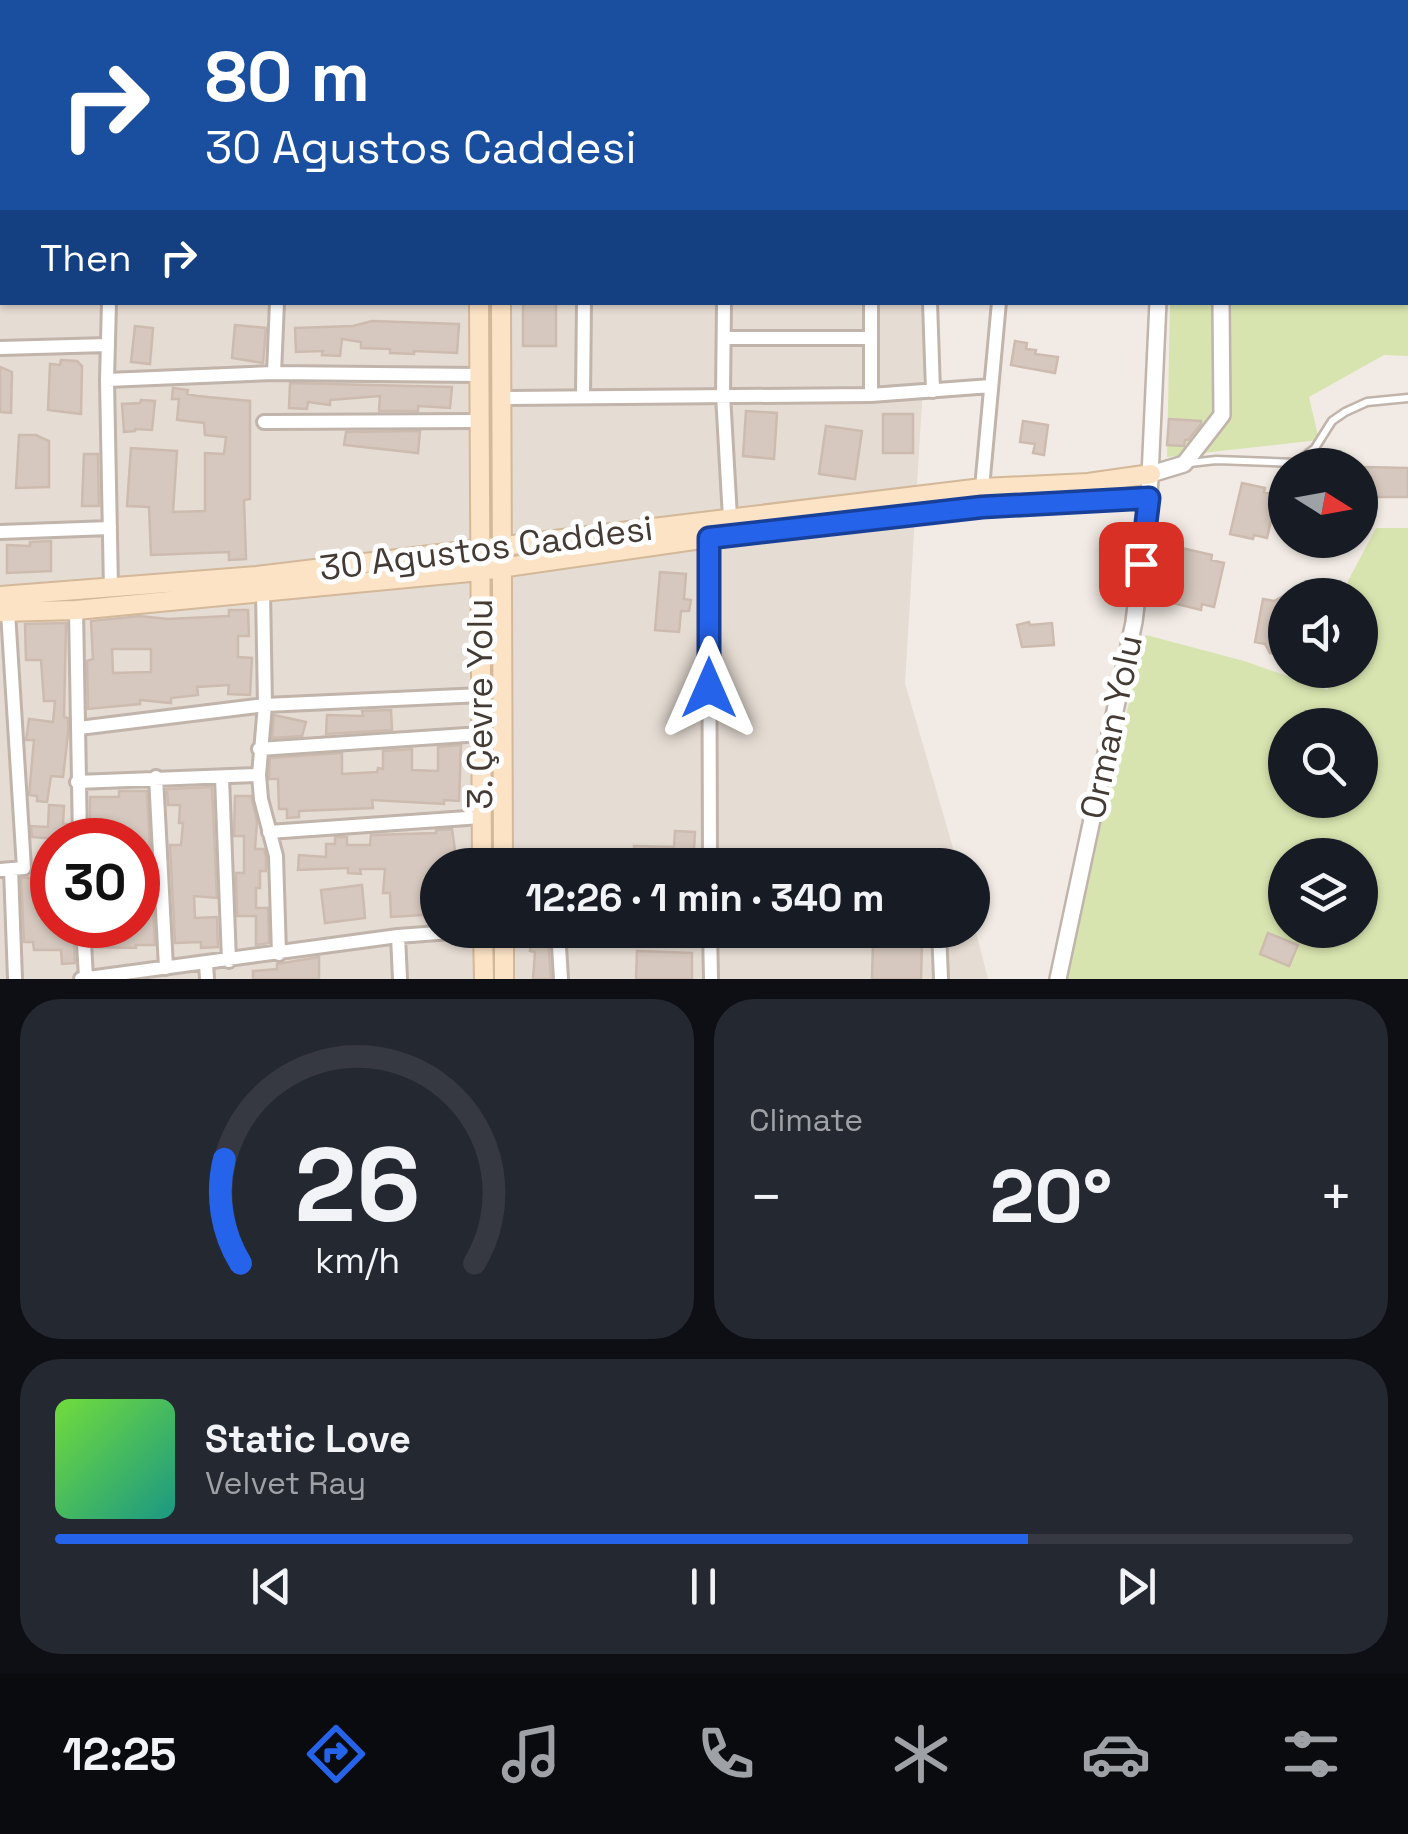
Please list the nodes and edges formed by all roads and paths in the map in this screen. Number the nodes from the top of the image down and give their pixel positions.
1 (110, 305) edge
2 (277, 305) edge
3 (478, 305) edge
4 (500, 305) edge
5 (584, 305) edge
6 (724, 305) edge
7 (871, 305) edge
8 (930, 305) edge
9 (999, 305) edge
10 (1158, 305) edge
11 (1221, 305) edge
12 (724, 338) junction
13 (871, 338) junction
14 (108, 345) junction
15 (0, 348) edge
16 (274, 372) junction
17 (479, 376) junction
18 (107, 380) junction
19 (990, 386) junction
20 (933, 390) junction
21 (722, 395) junction
22 (871, 395) junction
23 (583, 397) junction
24 (501, 398) junction
25 (1408, 398) edge
26 (479, 421) junction
27 (264, 422) dead end
28 (1184, 464) junction
29 (1151, 474) junction
30 (982, 488) junction
31 (1149, 498) junction
32 (730, 518) junction
33 (110, 528) junction
34 (0, 532) edge
35 (709, 538) junction
36 (501, 548) junction
37 (480, 550) junction
38 (502, 568) junction
39 (480, 571) junction
40 (111, 588) junction
41 (263, 592) junction
42 (3, 607) edge
43 (76, 610) junction
44 (482, 695) junction
45 (265, 705) junction
46 (79, 728) junction
47 (481, 734) junction
48 (259, 749) junction
49 (259, 775) junction
50 (156, 777) junction
51 (222, 777) junction
52 (77, 782) junction
53 (480, 817) junction
54 (79, 818) edge
55 (269, 832) junction
56 (481, 848) edge
57 (503, 848) edge
58 (710, 848) edge
59 (5, 869) edge
60 (420, 934) edge
61 (398, 936) junction
62 (83, 948) edge
63 (481, 948) edge
64 (504, 948) edge
65 (559, 948) edge
66 (710, 948) edge
67 (941, 948) edge
68 (279, 954) junction
69 (229, 961) junction
70 (206, 964) junction
71 (166, 968) junction
72 (15, 979) edge
73 (83, 979) edge
74 (207, 979) edge
75 (400, 979) edge
76 (484, 979) edge
77 (504, 979) edge
78 (561, 979) edge
79 (711, 979) edge
80 (942, 979) edge
81 (1058, 979) edge

1 - 14 street
2 - 16 street
3 - 17 main road, 3. Çevre Yolu
4 - 24 main road, 3. Çevre Yolu
5 - 23 street
6 - 12 street
7 - 13 street
8 - 20 street
9 - 19 street
10 - 29 street, Orman Yolu
11 - 28 street
12 - 13 street
12 - 21 street
13 - 22 street
14 - 15 street
14 - 18 street
16 - 17 street
16 - 18 street
17 - 26 main road, 3. Çevre Yolu
18 - 33 street
19 - 20 street
19 - 30 street
20 - 22 street
21 - 22 street
21 - 23 street
21 - 32 street
23 - 24 street
24 - 36 main road, 3. Çevre Yolu
25 - 28 lane
26 - 27 street
26 - 37 main road, 3. Çevre Yolu
28 - 29 street
29 - 30 main road, 30 Agustos Caddesi
29 - 31 street, Orman Yolu
30 - 32 main road, 30 Agustos Caddesi
31 - 35 main road, 30 Agustos Caddesi
31 - 81 street, Orman Yolu
32 - 36 main road, 30 Agustos Caddesi
33 - 34 street
33 - 40 street
35 - 38 main road, 30 Agustos Caddesi
35 - 58 street
36 - 37 main road, 30 Agustos Caddesi
36 - 38 main road, 3. Çevre Yolu
37 - 39 main road, 3. Çevre Yolu
37 - 40 main road, 30 Agustos Caddesi
38 - 39 main road, 30 Agustos Caddesi
38 - 57 main road, 3. Çevre Yolu
39 - 41 main road, 30 Agustos Caddesi
39 - 44 main road, 3. Çevre Yolu
40 - 42 main road, 30 Agustos Caddesi
41 - 43 main road, 30 Agustos Caddesi
41 - 45 street
42 - 43 main road, 30 Agustos Caddesi
42 - 59 street
43 - 46 street
44 - 45 street
44 - 47 main road, 3. Çevre Yolu
45 - 46 street
45 - 48 street
46 - 52 street
47 - 48 street
47 - 53 main road, 3. Çevre Yolu
48 - 49 street
49 - 51 street
49 - 55 street
50 - 51 street
50 - 52 street
50 - 71 street
51 - 69 street
52 - 54 street
53 - 55 street
53 - 56 main road, 3. Çevre Yolu
55 - 68 street
59 - 72 street
60 - 61 street
61 - 68 street
61 - 75 street
62 - 73 street
63 - 76 main road
64 - 77 main road
65 - 78 street
66 - 79 street
67 - 80 street
68 - 69 street
69 - 70 street
70 - 71 street
70 - 74 street
71 - 73 street

